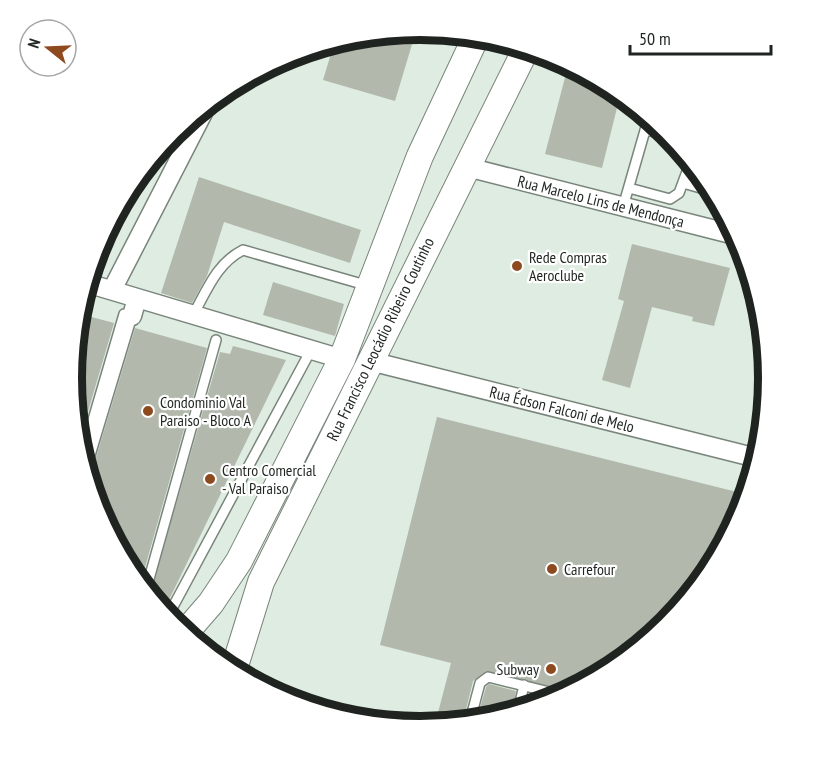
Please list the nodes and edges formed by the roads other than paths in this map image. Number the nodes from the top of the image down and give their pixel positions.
1 (472, 45) edge
2 (522, 56) edge
3 (198, 123) edge
4 (646, 127) edge
5 (466, 167) junction
6 (687, 172) edge
7 (683, 183) junction
8 (698, 187) edge
9 (629, 188) junction
10 (623, 207) junction
11 (725, 232) edge
12 (96, 286) edge
13 (371, 286) junction
14 (126, 294) junction
15 (128, 315) junction
16 (193, 315) junction
17 (219, 332) junction
18 (311, 350) junction
19 (342, 359) junction
20 (370, 361) junction
21 (87, 440) edge
22 (90, 453) edge
23 (749, 456) edge
24 (149, 580) edge
25 (172, 608) edge
26 (190, 627) edge
27 (236, 662) edge
28 (524, 685) junction
29 (548, 691) edge
30 (520, 701) edge
31 (472, 713) edge

1 - 13 main road, Rua Francisco Leocádio Ribeiro Coutinho
2 - 5 main road, Rua Francisco Leocádio Ribeiro Coutinho
3 - 14 street
4 - 9 lane
5 - 10 street, Rua Marcelo Lins de Mendonça
5 - 20 main road, Rua Francisco Leocádio Ribeiro Coutinho
6 - 7 lane
7 - 8 lane
7 - 9 lane
9 - 10 lane
10 - 11 street, Rua Marcelo Lins de Mendonça
12 - 14 street
13 - 16 lane
13 - 19 main road, Rua Francisco Leocádio Ribeiro Coutinho
14 - 15 street
14 - 16 street
15 - 21 lane
15 - 22 lane
16 - 17 street
17 - 18 street
17 - 24 lane
18 - 19 street
18 - 25 lane
19 - 26 main road, Rua Francisco Leocádio Ribeiro Coutinho
20 - 23 street, Rua Édson Falconi de Melo
20 - 27 main road, Rua Francisco Leocádio Ribeiro Coutinho
28 - 29 lane
28 - 30 lane
28 - 31 lane

